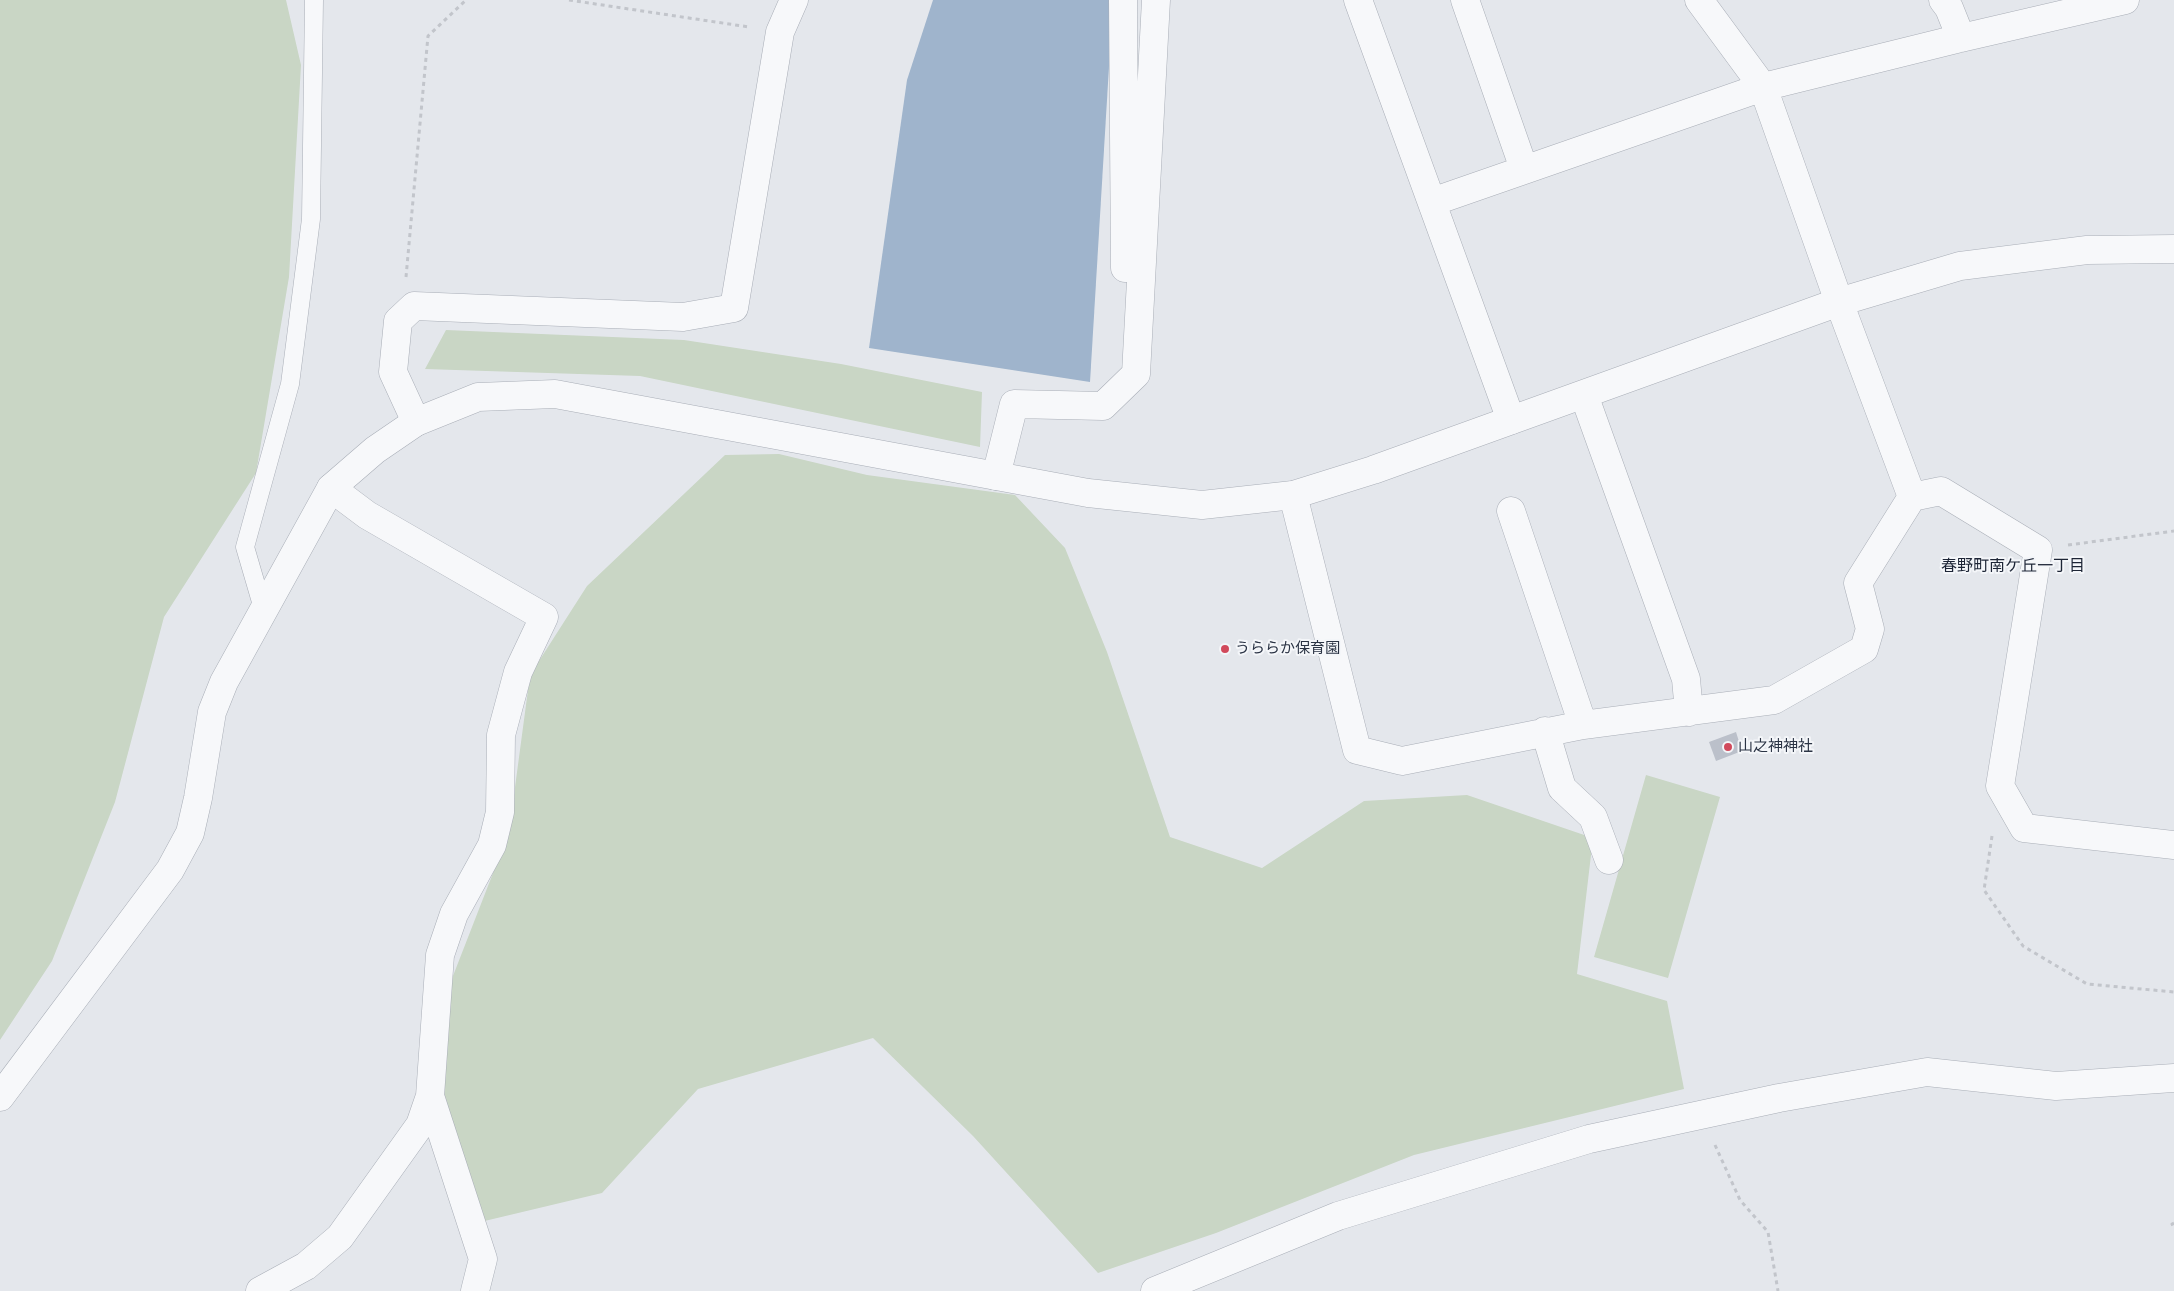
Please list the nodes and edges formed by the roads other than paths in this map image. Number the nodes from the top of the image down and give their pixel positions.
1 (314, 0) edge
2 (794, 0) edge
3 (1122, 0) edge
4 (1156, 0) edge
5 (1358, 0) edge
6 (1465, 0) edge
7 (1699, 0) edge
8 (1943, 0) edge
9 (2125, 0) edge
10 (1961, 38) junction
11 (1763, 87) junction
12 (1524, 169) junction
13 (1432, 202) junction
14 (2174, 249) edge
15 (1839, 302) junction
16 (1138, 335) junction
17 (1584, 395) junction
18 (1510, 420) junction
19 (416, 422) junction
20 (996, 476) junction
21 (331, 488) junction
22 (1292, 495) junction
23 (1912, 497) junction
24 (1511, 512) dead end
25 (264, 612) junction
26 (1688, 712) junction
27 (1583, 725) junction
28 (1545, 731) junction
29 (2174, 845) edge
30 (1609, 860) dead end
31 (2174, 1078) edge
32 (0, 1096) edge
33 (430, 1096) junction
34 (260, 1291) edge
35 (475, 1291) edge
36 (1154, 1291) edge

1 - 25 lane
2 - 19 street
3 - 16 street
4 - 16 street
5 - 13 street
6 - 12 street
7 - 11 street
8 - 10 street
9 - 10 street
10 - 11 street
11 - 12 street
11 - 15 street
12 - 13 street
13 - 18 street
14 - 15 street
15 - 17 street
15 - 23 street
16 - 20 street
17 - 18 street
17 - 26 street
18 - 22 street
19 - 20 street
19 - 21 street
20 - 22 street
21 - 25 street
21 - 33 street
22 - 28 street
23 - 26 street
23 - 29 street
24 - 27 street
25 - 32 street
26 - 27 street
27 - 28 street
28 - 30 street
31 - 36 street
33 - 34 street
33 - 35 street

